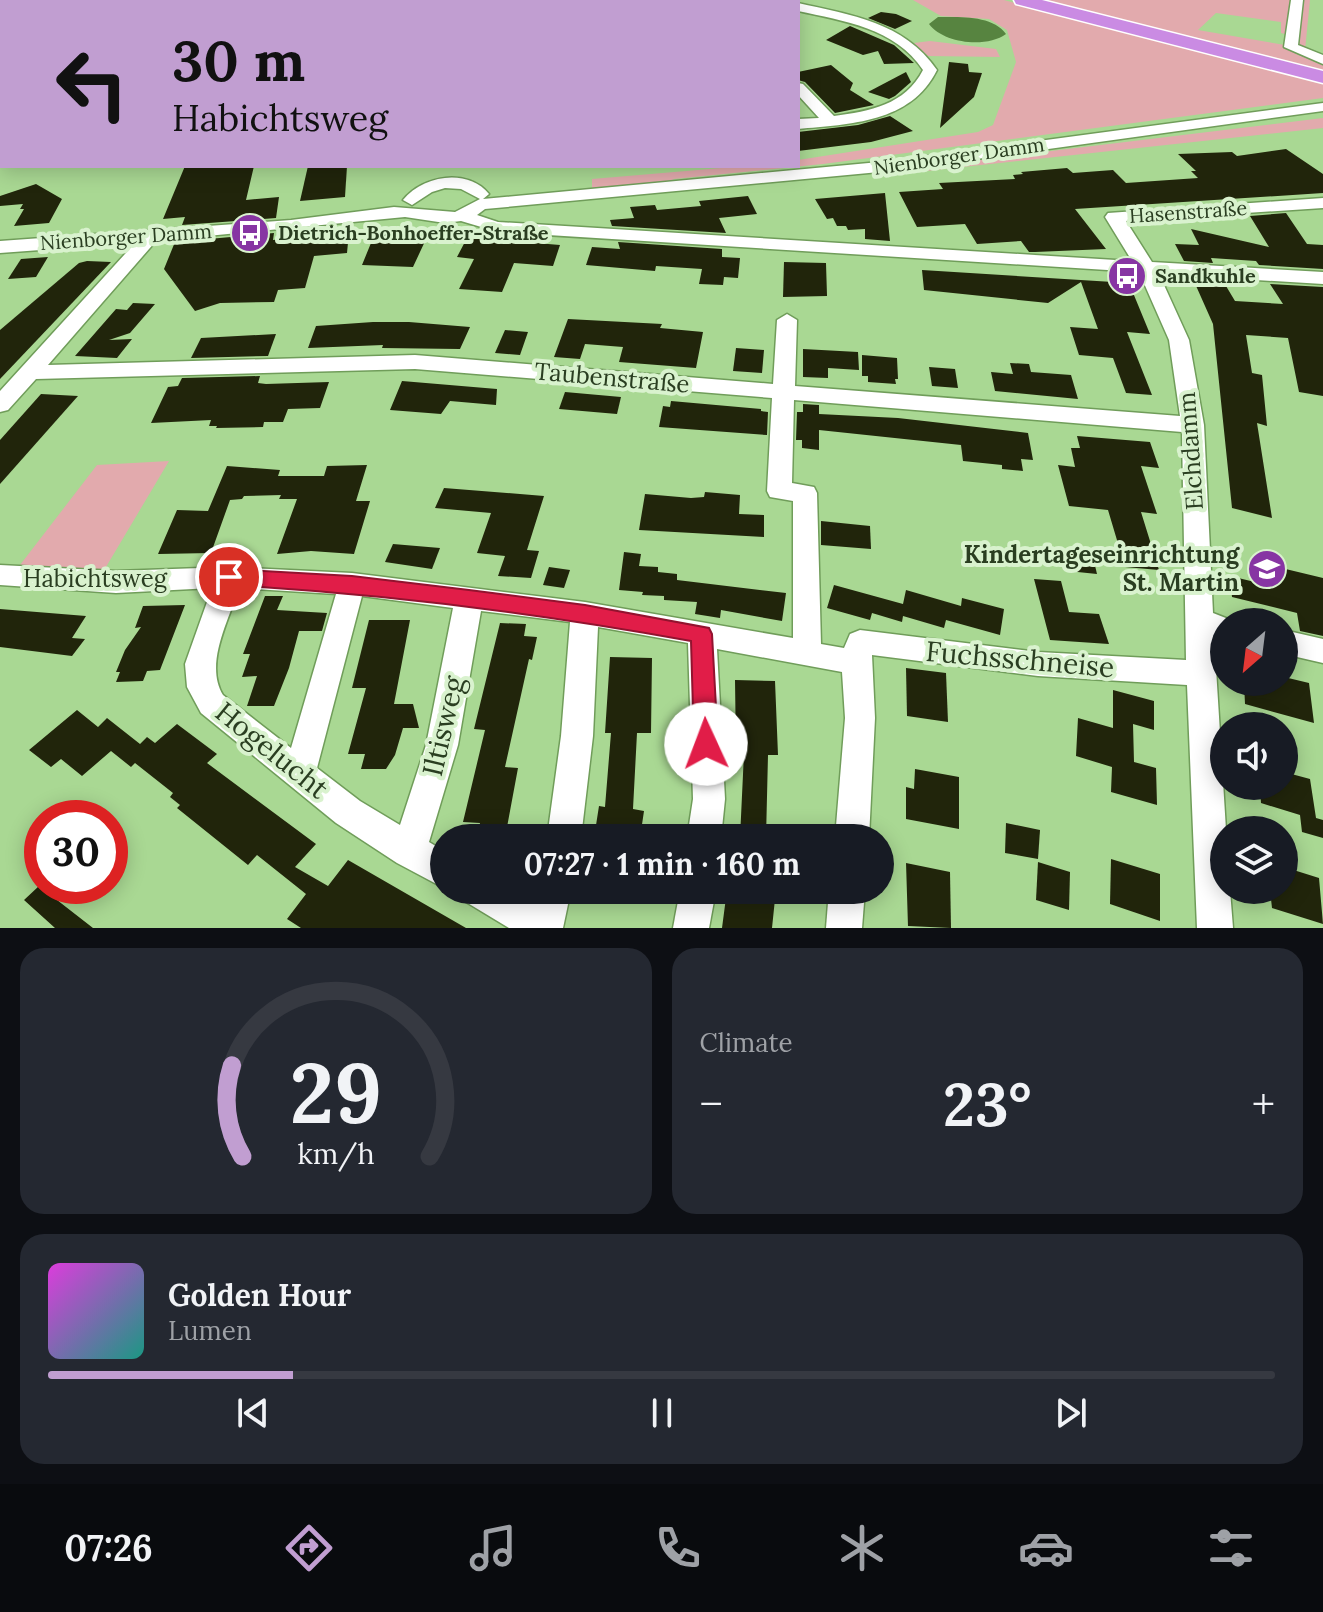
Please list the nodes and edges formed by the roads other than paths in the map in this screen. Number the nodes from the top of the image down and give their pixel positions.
1 (1022, 0) edge
2 (1297, 0) edge
3 (800, 8) edge
4 (1323, 60) edge
5 (1323, 77) edge
6 (800, 89) edge
7 (1323, 107) edge
8 (829, 120) junction
9 (800, 124) edge
10 (454, 175) edge
11 (481, 199) junction
12 (1323, 203) edge
13 (413, 206) junction
14 (464, 215) junction
15 (152, 235) junction
16 (0, 247) edge
17 (1147, 269) junction
18 (1323, 278) edge
19 (787, 320) dead end
20 (29, 372) junction
21 (784, 392) junction
22 (0, 405) edge
23 (1193, 425) junction
24 (0, 575) edge
25 (229, 577) junction
26 (352, 584) junction
27 (469, 598) junction
28 (585, 613) junction
29 (1210, 613) edge
30 (1210, 629) edge
31 (702, 634) junction
32 (1298, 645) edge
33 (1323, 651) edge
34 (807, 653) junction
35 (856, 662) junction
36 (1201, 673) junction
37 (300, 772) junction
38 (566, 824) edge
39 (706, 824) edge
40 (853, 824) edge
41 (409, 851) junction
42 (430, 863) edge
43 (502, 904) edge
44 (550, 904) edge
45 (695, 904) edge
46 (846, 904) edge
47 (544, 928) edge
48 (691, 928) edge
49 (844, 928) edge
50 (1215, 928) edge

1 - 5 highway
2 - 4 street
3 - 8 street
6 - 8 street
7 - 11 street, Nienborger Damm
8 - 9 street
10 - 11 street
10 - 13 street
11 - 14 street
12 - 17 street, Hasenstraße
13 - 14 street
13 - 15 street, Nienborger Damm
14 - 17 street
15 - 16 street, Nienborger Damm
15 - 20 street
17 - 18 street
17 - 23 street, Elchdamm
19 - 21 street
20 - 21 street, Taubenstraße
20 - 22 street
21 - 23 street, Taubenstraße
21 - 34 street
23 - 29 street, Elchdamm
24 - 25 street, Habichtsweg
25 - 26 street, Habichtsweg
25 - 37 street, Hogelucht
26 - 27 street, Habichtsweg
26 - 37 street
27 - 28 street, Habichtsweg
27 - 41 street, Iltisweg
28 - 31 street, Habichtsweg
28 - 38 street
30 - 36 street, Elchdamm
31 - 34 street, Habichtsweg
31 - 39 street
32 - 33 street
34 - 35 street, Habichtsweg
35 - 36 street, Fuchsschneise
35 - 40 street
36 - 50 street, Elchdamm
37 - 41 street, Hogelucht
41 - 42 street, Hogelucht
43 - 47 street
44 - 47 street
45 - 48 street
46 - 49 street

